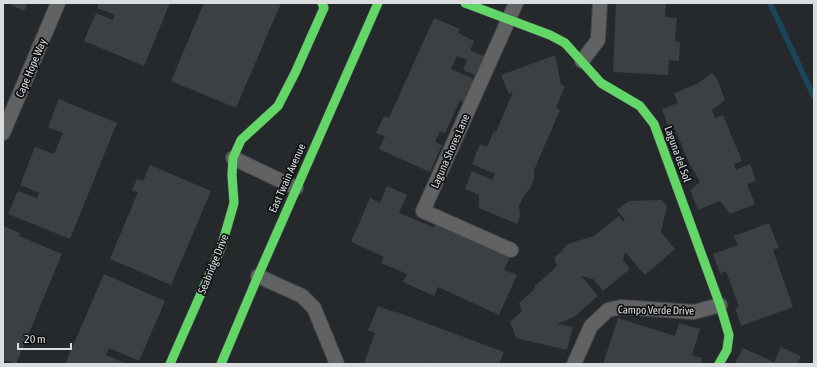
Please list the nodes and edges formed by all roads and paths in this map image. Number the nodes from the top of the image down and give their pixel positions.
1 (58, 3) edge
2 (322, 3) edge
3 (378, 3) edge
4 (465, 3) edge
5 (516, 3) edge
6 (600, 3) edge
7 (508, 20) junction
8 (582, 61) junction
9 (3, 133) edge
10 (233, 158) junction
11 (296, 188) junction
12 (511, 250) dead end
13 (258, 276) junction
14 (720, 305) junction
15 (170, 364) edge
16 (222, 364) edge
17 (337, 364) edge
18 (574, 364) edge
19 (719, 364) edge

1 - 9 street, Cape Hope Way
2 - 10 street, Seabridge Drive
3 - 11 street, East Twain Avenue
4 - 7 street, Laguna del Sol
5 - 7 street, Laguna Shores Lane
6 - 8 street
7 - 8 street, Laguna del Sol
7 - 12 street, Laguna Shores Lane
8 - 14 street, Laguna del Sol
10 - 11 street
10 - 15 street, Seabridge Drive
11 - 13 street, East Twain Avenue
13 - 16 street, East Twain Avenue
13 - 17 street
14 - 18 street, Campo Verde Drive
14 - 19 street, Laguna del Sol

